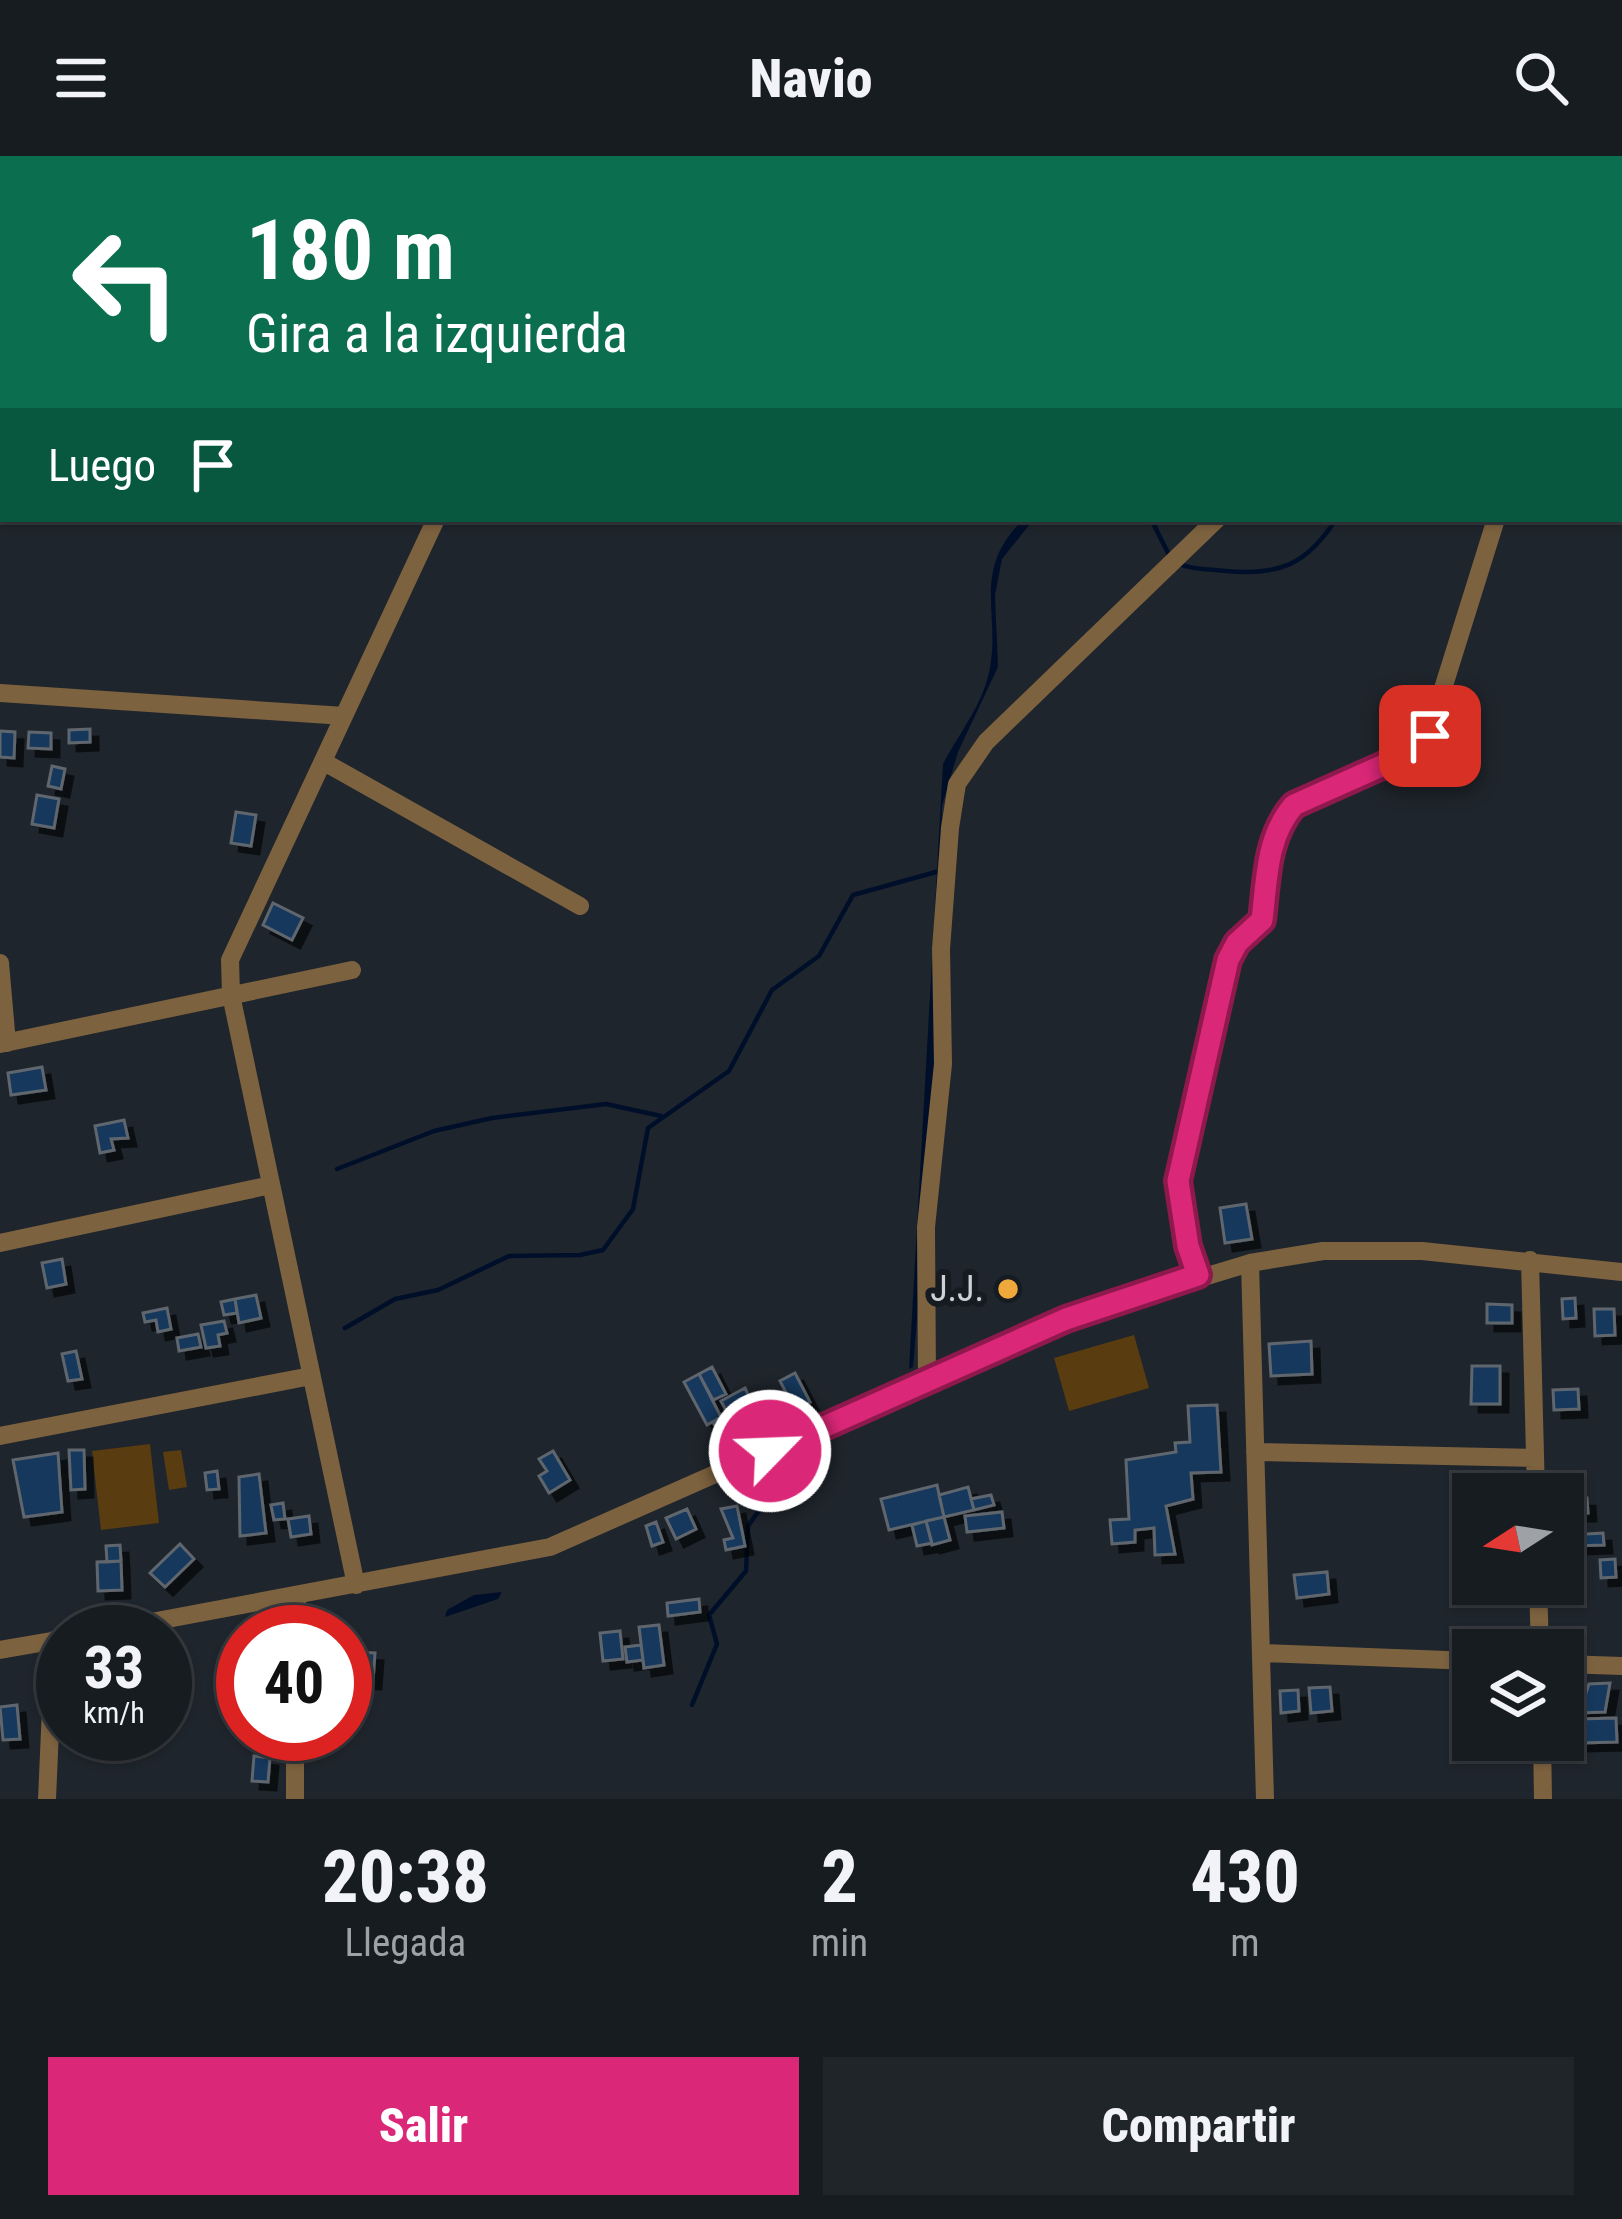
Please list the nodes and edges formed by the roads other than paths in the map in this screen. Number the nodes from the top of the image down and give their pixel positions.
1 (435, 522) edge
2 (1213, 522) edge
3 (1495, 522) edge
4 (0, 693) edge
5 (344, 716) junction
6 (324, 762) junction
7 (580, 906) dead end
8 (0, 963) edge
9 (352, 970) dead end
10 (231, 995) junction
11 (4, 1043) edge
12 (271, 1185) junction
13 (0, 1243) edge
14 (1530, 1260) junction
15 (1250, 1263) junction
16 (1622, 1273) edge
17 (1198, 1275) junction
18 (311, 1376) junction
19 (927, 1381) junction
20 (0, 1436) edge
21 (1255, 1452) junction
22 (1535, 1458) junction
23 (1535, 1473) edge
24 (356, 1585) junction
25 (297, 1595) junction
26 (297, 1605) edge
27 (192, 1615) edge
28 (36, 1644) edge
29 (0, 1650) edge
30 (1261, 1653) junction
31 (1452, 1659) edge
32 (1584, 1665) edge
33 (1622, 1666) edge
34 (50, 1761) edge
35 (296, 1761) edge
36 (1543, 1761) edge
37 (47, 1799) edge
38 (295, 1799) edge
39 (1265, 1799) edge
40 (1544, 1799) edge

1 - 5 street
2 - 19 street
3 - 17 street
4 - 5 street
5 - 6 street
6 - 7 street
6 - 10 street
8 - 11 street
9 - 10 street
10 - 11 street
10 - 12 street
12 - 13 street
12 - 18 street
14 - 15 street
14 - 16 street
14 - 22 street
15 - 17 street
15 - 21 street
17 - 19 street
18 - 20 street
18 - 24 street
19 - 24 street
21 - 22 street
21 - 30 street
22 - 23 street
24 - 25 street
25 - 26 street
25 - 27 street
28 - 29 street
30 - 31 street
30 - 39 street
32 - 33 street
34 - 37 street
35 - 38 street
36 - 40 street

